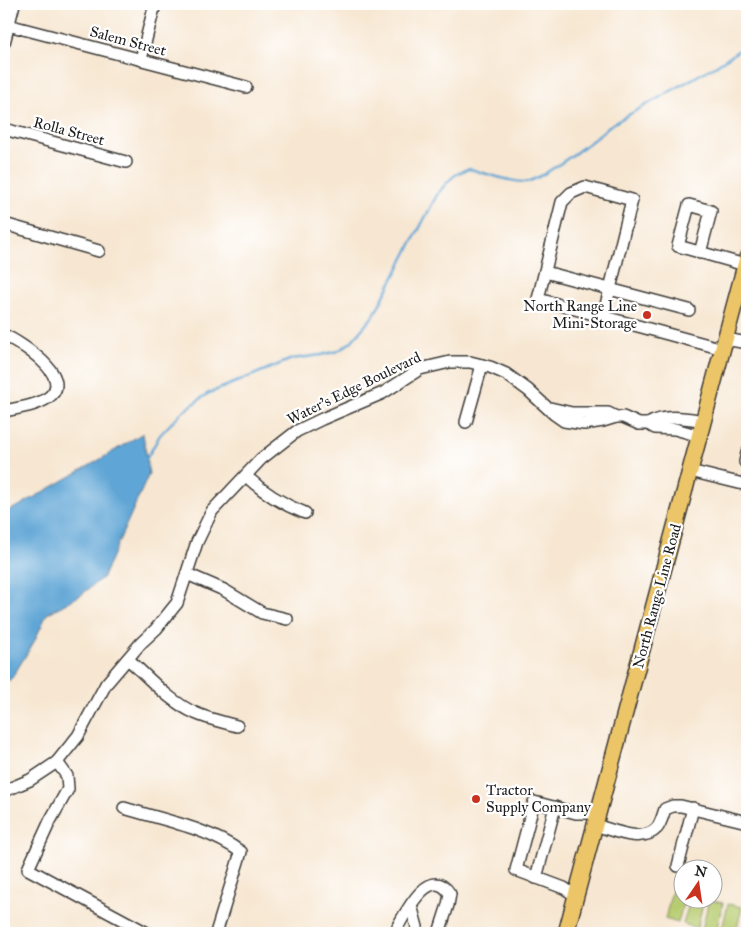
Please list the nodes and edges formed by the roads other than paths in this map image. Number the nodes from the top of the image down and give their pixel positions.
1 (14, 4) edge
2 (156, 4) edge
3 (6, 25) edge
4 (4, 43) edge
5 (140, 60) junction
6 (246, 87) dead end
7 (4, 129) edge
8 (126, 162) dead end
9 (4, 224) edge
10 (99, 251) dead end
11 (700, 253) dead end
12 (746, 262) edge
13 (545, 272) junction
14 (610, 290) junction
15 (690, 310) dead end
16 (603, 317) junction
17 (4, 335) edge
18 (747, 343) edge
19 (724, 344) junction
20 (482, 365) junction
21 (4, 411) edge
22 (466, 422) dead end
23 (702, 429) junction
24 (747, 454) edge
25 (747, 462) edge
26 (690, 471) junction
27 (246, 476) junction
28 (747, 485) edge
29 (305, 513) dead end
30 (188, 574) junction
31 (287, 619) dead end
32 (128, 659) junction
33 (237, 726) dead end
34 (57, 762) junction
35 (4, 791) edge
36 (555, 807) junction
37 (124, 808) dead end
38 (693, 808) junction
39 (597, 819) junction
40 (747, 822) edge
41 (680, 860) edge
42 (536, 878) junction
43 (576, 896) junction
44 (411, 905) junction
45 (398, 926) dead end
46 (147, 933) edge
47 (216, 933) edge
48 (417, 933) edge
49 (439, 933) edge
50 (566, 933) edge

1 - 3 street
2 - 5 street
3 - 4 street
3 - 5 street, Salem Street
5 - 6 street, Salem Street
7 - 8 street, Rolla Street
9 - 10 street
11 - 12 street
12 - 19 main road, North Range Line Road
13 - 14 street
13 - 14 street
13 - 16 street
14 - 15 street
14 - 16 street
16 - 19 street
17 - 21 street
18 - 19 street
19 - 23 main road, North Range Line Road
20 - 22 street
20 - 23 street, Water's Edge Boulevard
20 - 27 street, Water's Edge Boulevard
23 - 26 main road, North Range Line Road
24 - 25 street
26 - 28 street
26 - 39 main road, North Range Line Road
27 - 29 street
27 - 30 street, Water's Edge Boulevard
30 - 31 street
30 - 32 street, Water's Edge Boulevard
32 - 33 street
32 - 34 street, Water's Edge Boulevard
34 - 35 street, Water's Edge Boulevard
34 - 46 street
36 - 39 street
36 - 42 street
36 - 42 street
37 - 47 street
38 - 39 street
38 - 40 street
38 - 41 street
39 - 43 main road, North Range Line Road
42 - 43 street
43 - 50 main road, North Range Line Road
44 - 45 street
44 - 48 street
44 - 49 street

